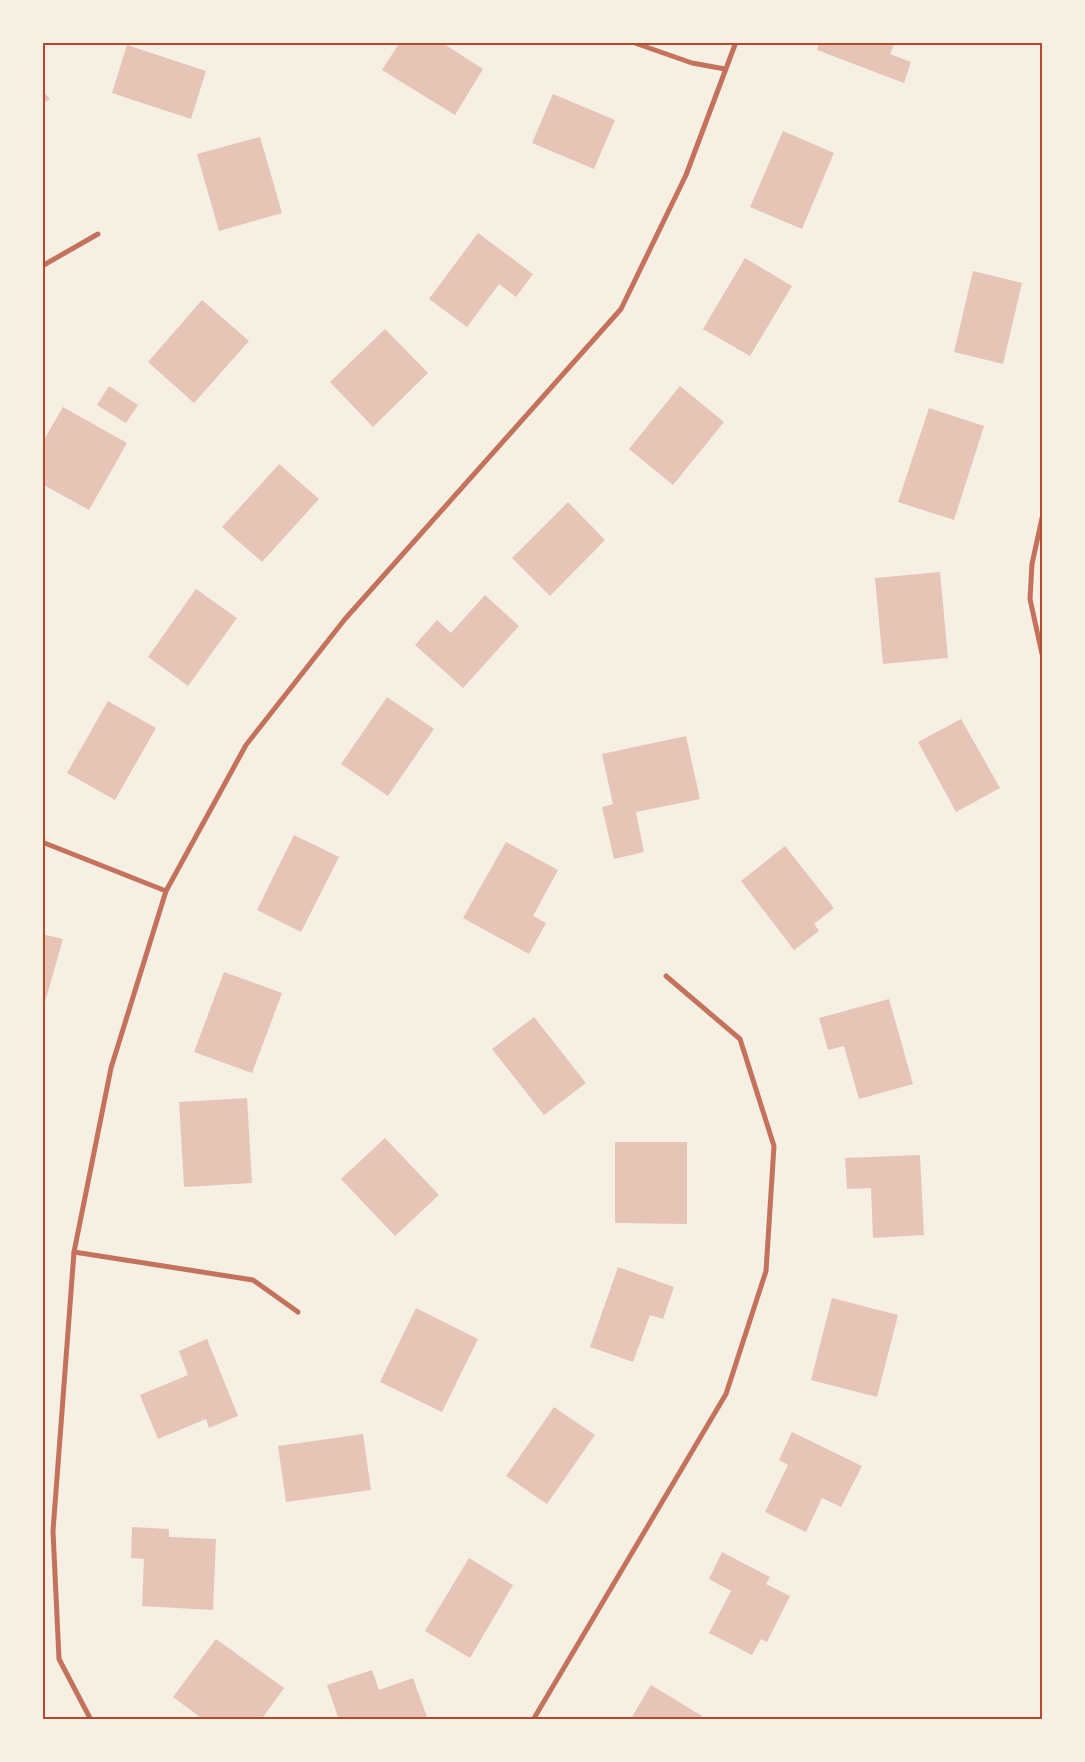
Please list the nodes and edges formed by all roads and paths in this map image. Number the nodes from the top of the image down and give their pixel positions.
1 (632, 42) edge
2 (736, 42) edge
3 (725, 69) junction
4 (98, 234) dead end
5 (42, 266) edge
6 (1042, 518) edge
7 (1042, 654) edge
8 (42, 842) edge
9 (166, 891) junction
10 (666, 976) dead end
11 (74, 1252) junction
12 (298, 1312) dead end
13 (91, 1720) edge
14 (533, 1720) edge

1 - 3 street
2 - 3 street
3 - 9 street
4 - 5 street
6 - 7 street
8 - 9 street
9 - 11 street
10 - 14 street
11 - 12 street
11 - 13 street

